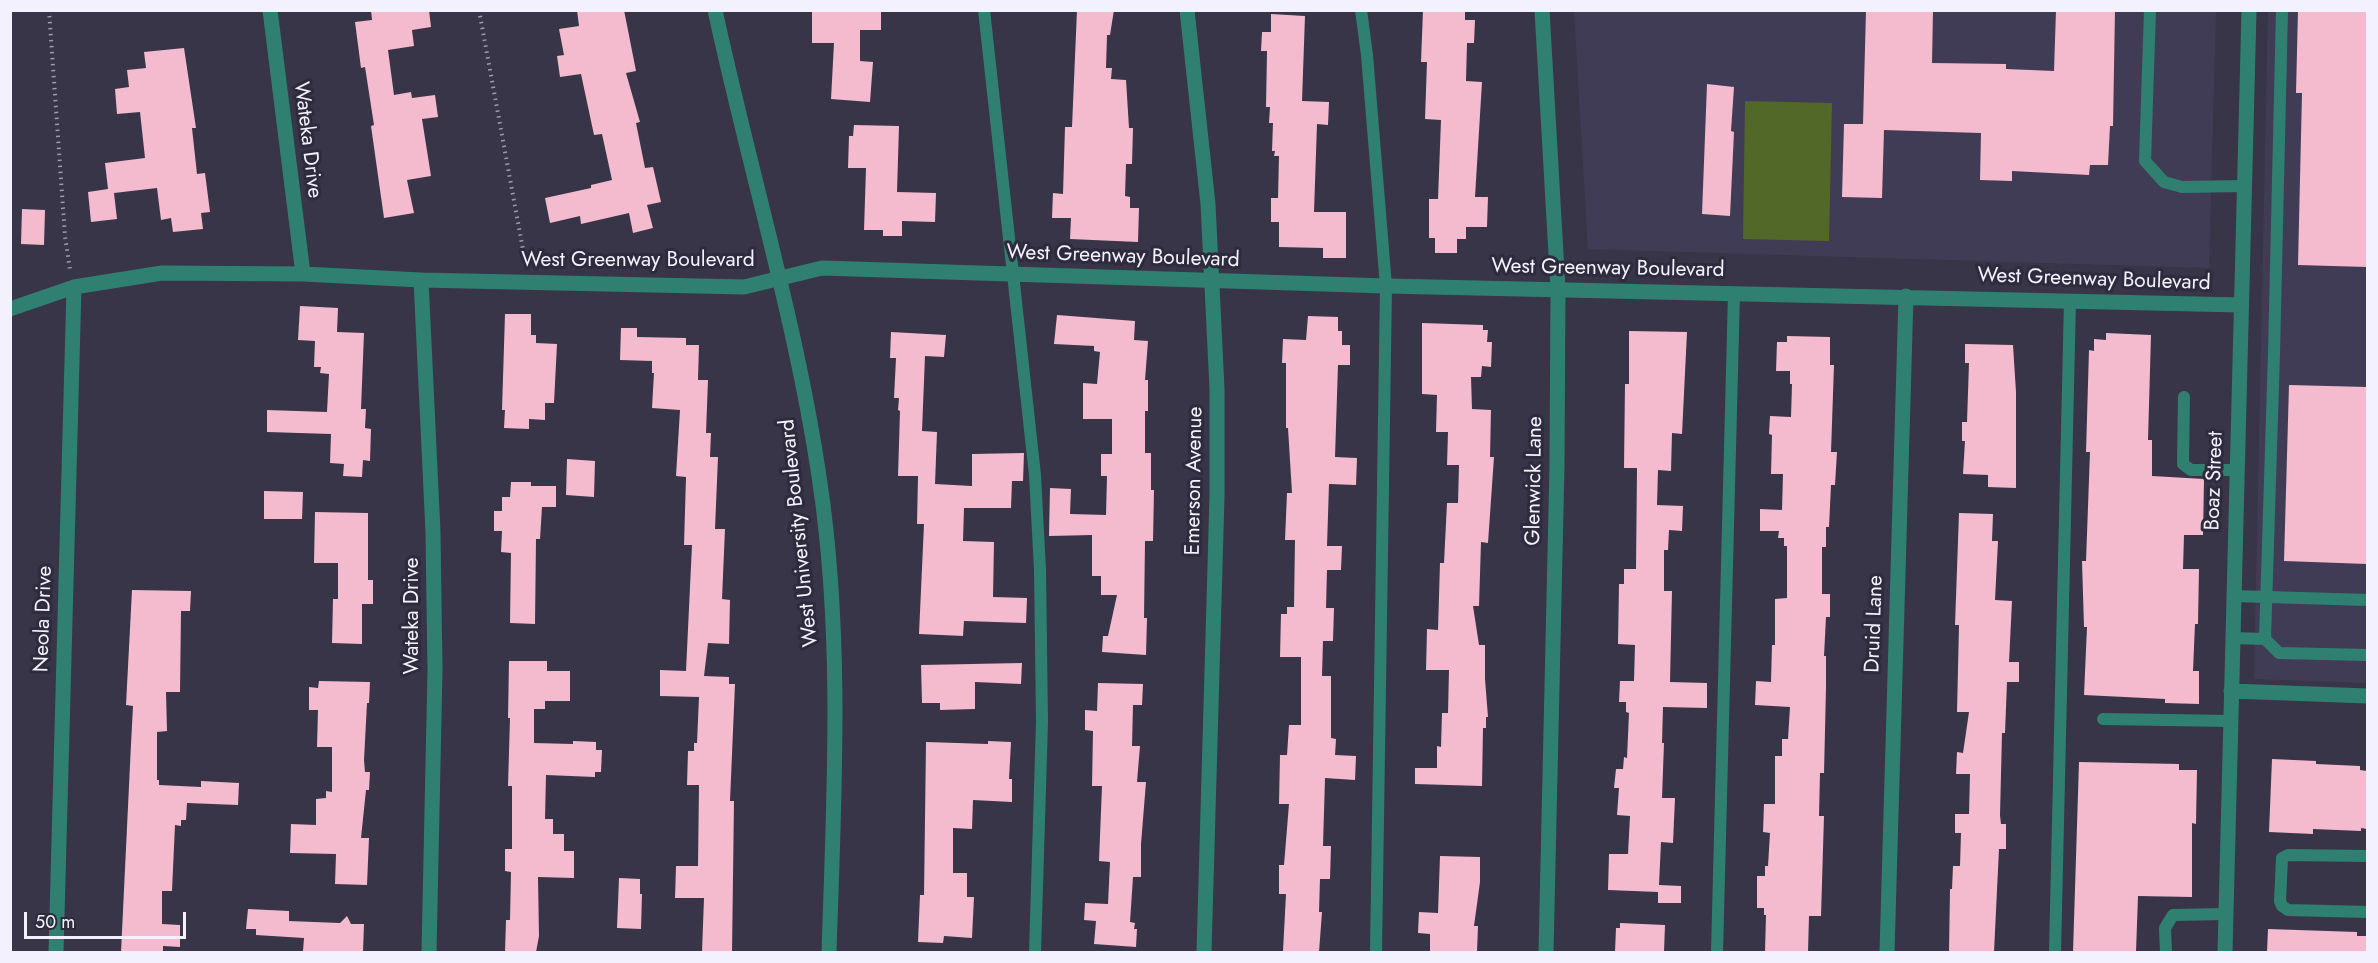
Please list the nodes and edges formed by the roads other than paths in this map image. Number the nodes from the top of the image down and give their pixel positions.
1 (270, 10) edge
2 (715, 10) edge
3 (984, 10) edge
4 (1187, 10) edge
5 (1361, 10) edge
6 (1542, 10) edge
7 (2150, 10) edge
8 (2249, 10) edge
9 (2282, 10) edge
10 (2244, 186) junction
11 (303, 274) junction
12 (1013, 275) junction
13 (778, 279) junction
14 (421, 280) junction
15 (1213, 281) junction
16 (1386, 286) junction
17 (75, 287) junction
18 (1558, 288) junction
19 (1734, 293) junction
20 (1906, 296) junction
21 (2070, 300) junction
22 (2241, 305) junction
23 (10, 309) edge
24 (2184, 397) dead end
25 (2236, 470) junction
26 (2233, 596) junction
27 (2265, 597) junction
28 (2367, 600) edge
29 (2232, 638) junction
30 (2265, 639) junction
31 (2367, 655) edge
32 (2231, 691) junction
33 (2367, 696) edge
34 (2103, 719) dead end
35 (2230, 721) junction
36 (2367, 856) edge
37 (2367, 912) edge
38 (2225, 914) junction
39 (56, 952) edge
40 (429, 952) edge
41 (829, 952) edge
42 (1035, 952) edge
43 (1204, 952) edge
44 (1376, 952) edge
45 (1546, 952) edge
46 (1717, 952) edge
47 (1887, 952) edge
48 (2055, 952) edge
49 (2166, 952) edge
50 (2225, 952) edge

1 - 11 street, Wateka Drive
2 - 13 street, West University Boulevard
3 - 12 lane
4 - 15 street, Emerson Avenue
5 - 16 lane
6 - 18 street, Glenwick Lane
7 - 10 lane
8 - 10 street, Boaz Street
9 - 27 lane
10 - 22 street, Boaz Street
11 - 14 street, West Greenway Boulevard
11 - 17 street, West Greenway Boulevard
12 - 13 street, West Greenway Boulevard
12 - 15 street, West Greenway Boulevard
12 - 42 lane
13 - 14 street, West Greenway Boulevard
13 - 41 street, West University Boulevard
14 - 40 street, Wateka Drive
15 - 16 street, West Greenway Boulevard
15 - 43 street, Emerson Avenue
16 - 18 street, West Greenway Boulevard
16 - 44 lane
17 - 23 street, West Greenway Boulevard
17 - 39 street, Neola Drive
18 - 19 street, West Greenway Boulevard
18 - 45 street, Glenwick Lane
19 - 20 street, West Greenway Boulevard
19 - 46 lane
20 - 21 street, West Greenway Boulevard
20 - 47 street, Druid Lane
21 - 22 street, West Greenway Boulevard
21 - 48 lane
22 - 25 street, Boaz Street
24 - 25 lane
25 - 26 street, Boaz Street
26 - 27 lane
26 - 29 street, Boaz Street
27 - 28 lane
27 - 30 lane
29 - 30 lane
29 - 32 street, Boaz Street
30 - 31 lane
32 - 33 street
32 - 35 street, Boaz Street
34 - 35 lane
35 - 38 street, Boaz Street
36 - 37 lane
38 - 49 lane
38 - 50 street, Boaz Street

